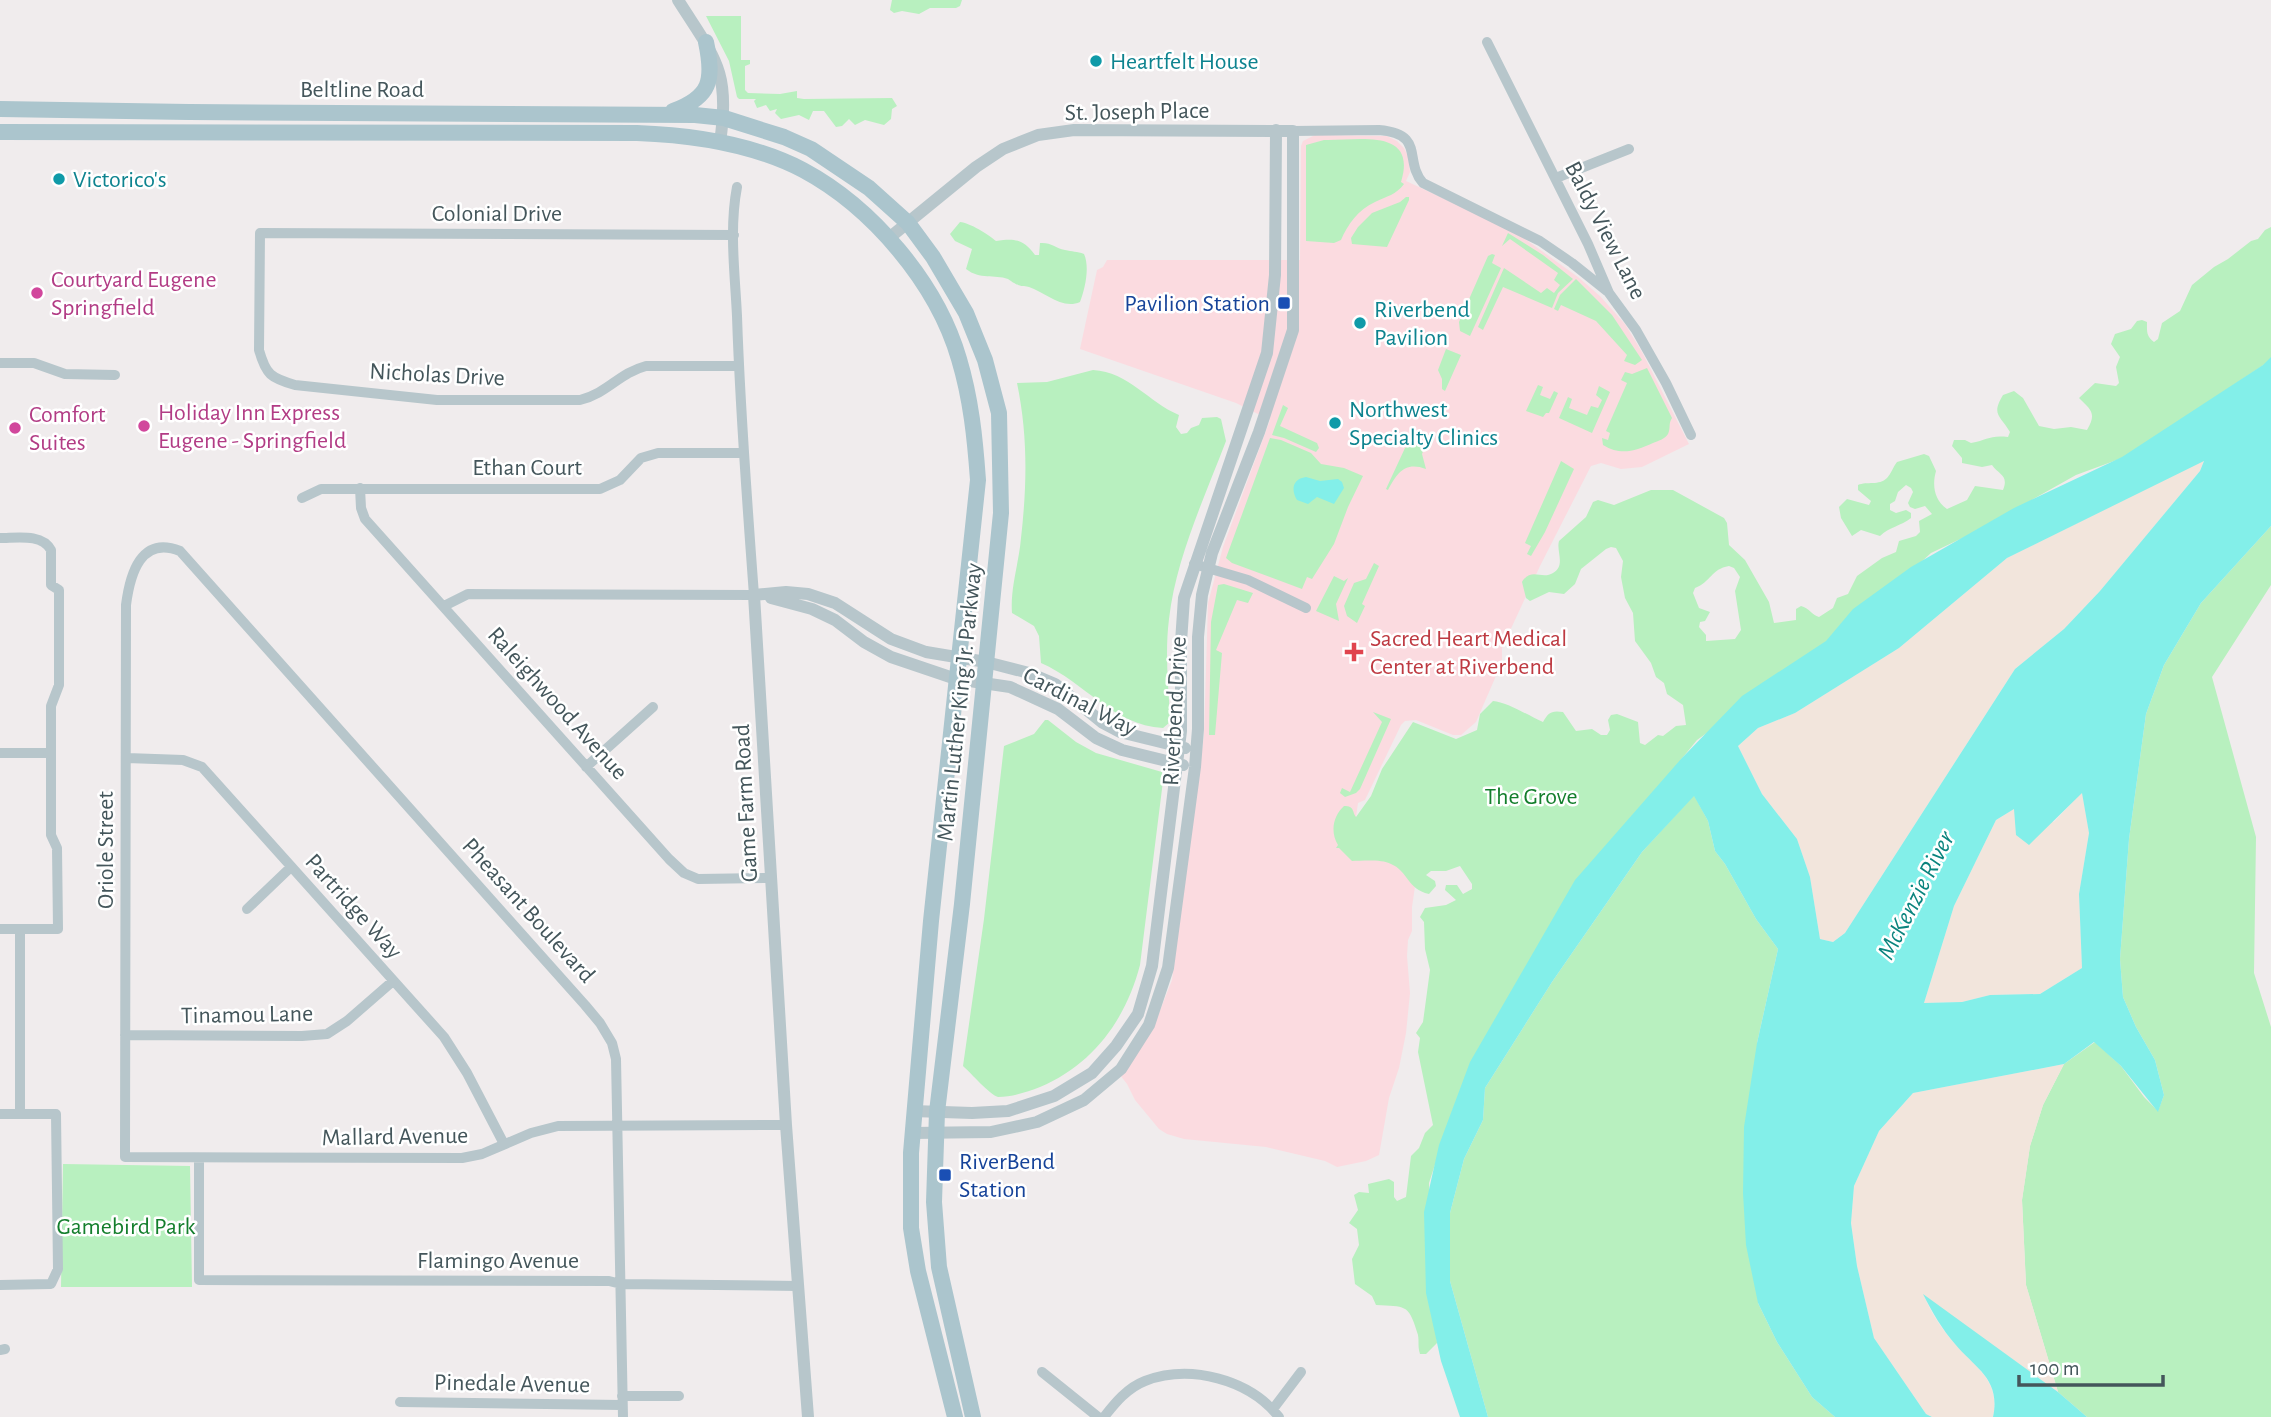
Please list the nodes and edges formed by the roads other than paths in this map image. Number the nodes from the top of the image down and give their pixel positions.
1 (678, 0) edge
2 (706, 42) junction
3 (1487, 42) dead end
4 (0, 109) edge
5 (667, 113) junction
6 (723, 118) junction
7 (1276, 130) junction
8 (1300, 130) junction
9 (0, 132) edge
10 (720, 142) junction
11 (1629, 149) dead end
12 (1556, 178) junction
13 (737, 187) dead end
14 (908, 223) junction
15 (260, 233) joint
16 (734, 235) junction
17 (889, 238) junction
18 (1609, 293) junction
19 (0, 363) edge
20 (739, 366) junction
21 (115, 375) dead end
22 (1691, 435) dead end
23 (743, 453) junction
24 (360, 488) junction
25 (302, 498) dead end
26 (0, 538) edge
27 (151, 549) joint
28 (1194, 564) junction
29 (1209, 569) junction
30 (754, 595) junction
31 (443, 606) junction
32 (1306, 608) dead end
33 (958, 657) junction
34 (986, 662) junction
35 (956, 679) junction
36 (984, 682) junction
37 (653, 707) dead end
38 (1180, 747) junction
39 (1196, 750) junction
40 (0, 753) edge
41 (51, 753) junction
42 (127, 758) junction
43 (1177, 763) junction
44 (586, 767) junction
45 (1195, 767) junction
46 (291, 866) junction
47 (770, 878) junction
48 (247, 909) dead end
49 (0, 929) edge
50 (20, 929) junction
51 (393, 981) junction
52 (125, 1035) junction
53 (913, 1111) junction
54 (937, 1112) junction
55 (0, 1114) edge
56 (20, 1114) junction
57 (619, 1125) junction
58 (786, 1125) junction
59 (912, 1133) junction
60 (936, 1134) junction
61 (504, 1144) junction
62 (125, 1157) joint
63 (199, 1159) junction
64 (0, 1284) edge
65 (621, 1284) junction
66 (797, 1286) junction
67 (1042, 1372) dead end
68 (1301, 1372) dead end
69 (679, 1396) dead end
70 (400, 1402) dead end
71 (622, 1406) edge
72 (1276, 1413) edge
73 (808, 1417) edge
74 (955, 1417) edge
75 (973, 1417) edge
76 (1098, 1417) edge
77 (1104, 1417) edge

1 - 2 street
2 - 5 main road
2 - 6 street
3 - 12 street, Baldy View Lane
4 - 5 main road, Beltline Road
5 - 6 main road, Beltline Road
6 - 10 street
6 - 14 main road, Martin Luther King Jr. Parkway
7 - 8 street, St. Joseph Place
7 - 14 street, St. Joseph Place
7 - 28 street, Riverbend Drive
8 - 18 street
8 - 29 street, Riverbend Drive
9 - 10 main road, Beltline Road
10 - 17 main road, Martin Luther King Jr. Parkway
11 - 12 street
12 - 18 street, Baldy View Lane
13 - 16 street, Game Farm Road
14 - 17 street, St. Joseph Place
14 - 34 main road, Martin Luther King Jr. Parkway
15 - 16 street, Colonial Drive
15 - 20 street, Nicholas Drive
16 - 20 street, Game Farm Road
17 - 33 main road, Martin Luther King Jr. Parkway
18 - 22 street, Baldy View Lane
19 - 21 street
20 - 23 street, Game Farm Road
23 - 24 street, Ethan Court
23 - 30 street, Game Farm Road
24 - 25 street, Ethan Court
24 - 31 street, Raleighwood Avenue
26 - 41 street
27 - 42 street, Oriole Street
27 - 57 street, Pheasant Boulevard
28 - 29 street
28 - 38 street, Riverbend Drive
29 - 32 street
29 - 39 street, Riverbend Drive
30 - 31 street, Cardinal Way
30 - 33 street, Cardinal Way
30 - 35 street, Cardinal Way
30 - 47 street, Game Farm Road
31 - 44 street, Raleighwood Avenue
33 - 34 street, Cardinal Way
33 - 35 main road, Martin Luther King Jr. Parkway
34 - 36 main road, Martin Luther King Jr. Parkway
34 - 38 street, Cardinal Way
35 - 36 street, Cardinal Way
35 - 53 main road, Martin Luther King Jr. Parkway
36 - 43 street, Cardinal Way
36 - 54 main road, Martin Luther King Jr. Parkway
37 - 44 street
38 - 39 street, Cardinal Way
38 - 43 street, Riverbend Drive
39 - 45 street, Riverbend Drive
40 - 41 street
41 - 50 street
42 - 46 street, Partridge Way
42 - 52 street, Oriole Street
43 - 45 street, Cardinal Way
43 - 54 street, Riverbend Drive
44 - 47 street, Raleighwood Avenue
45 - 60 street, Riverbend Drive
46 - 48 street
46 - 51 street, Partridge Way
47 - 58 street, Game Farm Road
49 - 50 street
50 - 56 street
51 - 52 street, Tinamou Lane
51 - 61 street, Partridge Way
52 - 62 street, Oriole Street
53 - 54 street, Riverbend Drive
53 - 59 main road, Martin Luther King Jr. Parkway
54 - 60 main road, Martin Luther King Jr. Parkway
55 - 56 street
56 - 64 street
57 - 58 street, Mallard Avenue
57 - 61 street, Mallard Avenue
57 - 65 street, Pheasant Boulevard
58 - 66 street, Game Farm Road
59 - 60 street, Riverbend Drive
59 - 74 main road, Martin Luther King Jr. Parkway
60 - 75 main road, Martin Luther King Jr. Parkway
61 - 63 street, Mallard Avenue
62 - 63 street, Mallard Avenue
63 - 65 street, Flamingo Avenue
65 - 66 street, Flamingo Avenue
65 - 71 street, Pheasant Boulevard
66 - 73 street, Game Farm Road
67 - 76 street
68 - 72 street
69 - 71 street, Pinedale Avenue
70 - 71 street, Pinedale Avenue
72 - 77 street

